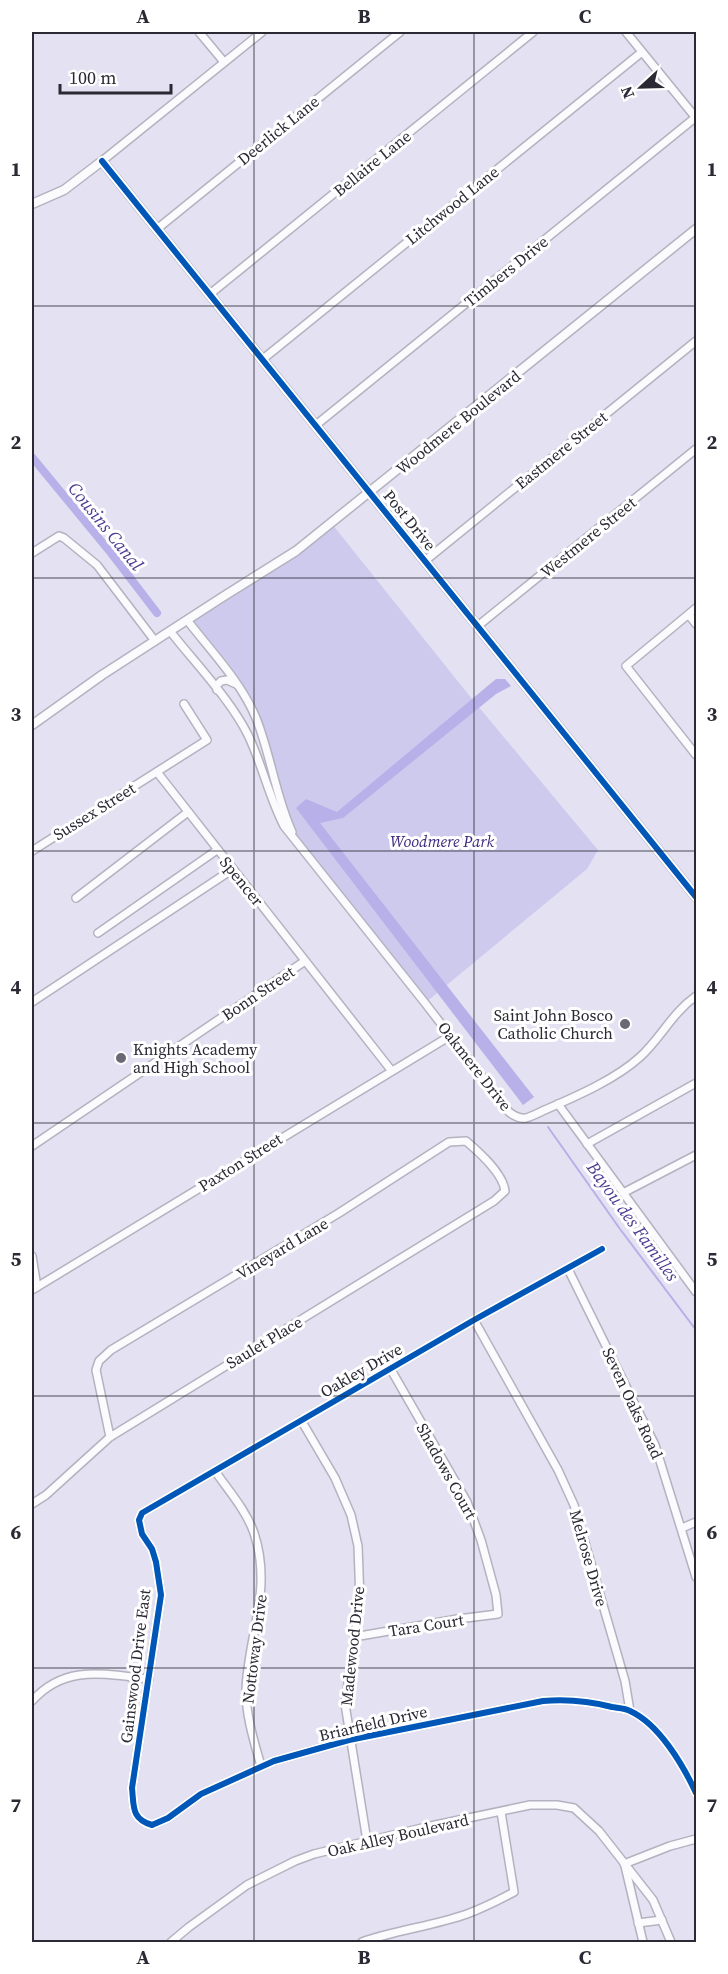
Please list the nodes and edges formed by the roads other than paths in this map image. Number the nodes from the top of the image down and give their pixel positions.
1 (199, 32) edge
2 (262, 32) edge
3 (400, 32) edge
4 (533, 32) edge
5 (626, 32) edge
6 (642, 52) junction
7 (224, 63) junction
8 (696, 117) edge
9 (102, 161) junction
10 (32, 204) edge
11 (157, 229) junction
12 (696, 229) edge
13 (210, 294) junction
14 (696, 341) edge
15 (263, 359) junction
16 (316, 425) junction
17 (696, 449) edge
18 (371, 493) junction
19 (32, 553) edge
20 (426, 560) junction
21 (696, 608) edge
22 (689, 615) junction
23 (187, 620) junction
24 (696, 624) edge
25 (479, 625) junction
26 (170, 631) junction
27 (155, 641) junction
28 (236, 684) junction
29 (217, 690) junction
30 (184, 704) dead end
31 (32, 725) edge
32 (696, 755) edge
33 (157, 772) junction
34 (188, 812) junction
35 (296, 840) junction
36 (217, 850) junction
37 (32, 851) edge
38 (233, 869) junction
39 (696, 897) edge
40 (76, 898) dead end
41 (98, 933) dead end
42 (305, 961) junction
43 (696, 996) edge
44 (32, 1002) edge
45 (450, 1036) junction
46 (391, 1070) junction
47 (696, 1083) edge
48 (558, 1104) junction
49 (466, 1140) joint
50 (588, 1144) junction
51 (32, 1146) edge
52 (696, 1155) edge
53 (623, 1192) junction
54 (602, 1249) dead end
55 (32, 1256) edge
56 (568, 1269) junction
57 (34, 1288) edge
58 (696, 1292) edge
59 (474, 1320) junction
60 (390, 1368) junction
61 (301, 1420) junction
62 (110, 1437) junction
63 (215, 1471) junction
64 (32, 1504) edge
65 (139, 1520) joint
66 (696, 1522) edge
67 (682, 1528) junction
68 (696, 1577) edge
69 (498, 1614) joint
70 (354, 1637) junction
71 (149, 1679) junction
72 (32, 1701) edge
73 (630, 1711) junction
74 (349, 1740) junction
75 (261, 1766) junction
76 (696, 1793) edge
77 (501, 1812) junction
78 (139, 1819) joint
79 (696, 1839) edge
80 (367, 1841) junction
81 (624, 1864) junction
82 (662, 1920) junction
83 (638, 1923) junction
84 (171, 1942) edge
85 (362, 1942) edge
86 (643, 1942) edge
87 (671, 1942) edge

1 - 7 street
2 - 7 street
3 - 11 street, Deerlick Lane
4 - 13 street, Bellaire Lane
5 - 6 street
6 - 8 street
6 - 15 street, Litchwood Lane
7 - 9 street
8 - 16 street, Timbers Drive
9 - 10 street
9 - 11 street, Post Drive
11 - 13 street, Post Drive
12 - 18 street, Woodmere Boulevard
13 - 15 street, Post Drive
14 - 20 street, Eastmere Street
15 - 16 street, Post Drive
16 - 18 street, Post Drive
17 - 25 street, Westmere Street
18 - 20 street, Post Drive
18 - 23 street, Woodmere Boulevard
19 - 27 street
20 - 25 street, Post Drive
21 - 22 street
22 - 24 street
22 - 32 street
23 - 26 street, Woodmere Boulevard
23 - 28 street, Oakmere Drive
25 - 39 street, Post Drive
26 - 27 street, Woodmere Boulevard
26 - 29 street, Oakmere Drive
27 - 31 street, Woodmere Boulevard
28 - 29 street
28 - 35 street, Oakmere Drive
29 - 35 street, Oakmere Drive
30 - 33 street
33 - 34 street, Spencer
33 - 37 street, Sussex Street
34 - 36 street, Spencer
34 - 40 street
35 - 45 street, Oakmere Drive
36 - 38 street, Spencer
36 - 41 street
38 - 42 street, Spencer
38 - 44 street
42 - 46 street, Spencer
42 - 51 street, Bonn Street
43 - 48 street, Oakmere Drive
45 - 46 street, Paxton Street
45 - 48 street, Oakmere Drive
46 - 57 street, Paxton Street
47 - 50 street
48 - 50 street
49 - 62 street, Vineyard Lane
49 - 62 street, Saulet Place
50 - 53 street
52 - 53 street
53 - 58 street
54 - 56 street, Oakley Drive
55 - 57 street
56 - 59 street, Oakley Drive
56 - 67 street, Seven Oaks Road
59 - 60 street, Oakley Drive
59 - 73 street, Melrose Drive
60 - 61 street, Oakley Drive
60 - 69 street, Shadows Court
61 - 63 street, Oakley Drive
61 - 70 street, Madewood Drive
62 - 64 street, Saulet Place
63 - 65 street, Oakley Drive
63 - 75 street, Nottoway Drive
65 - 71 street, Gainswood Drive East
66 - 67 street
67 - 68 street, Seven Oaks Road
69 - 70 street, Tara Court
70 - 74 street, Madewood Drive
71 - 72 street
71 - 78 street, Gainswood Drive East
73 - 74 street, Briarfield Drive
73 - 76 street
74 - 75 street, Briarfield Drive
74 - 80 street, Madewood Drive
75 - 78 street, Briarfield Drive
77 - 80 street, Oak Alley Boulevard
77 - 81 street, Oak Alley Boulevard
77 - 85 street
79 - 81 street
80 - 84 street, Oak Alley Boulevard
81 - 82 street, Oak Alley Boulevard
81 - 83 street, Oak Alley Boulevard
82 - 83 street
82 - 87 street, Oak Alley Boulevard
83 - 86 street, Oak Alley Boulevard

